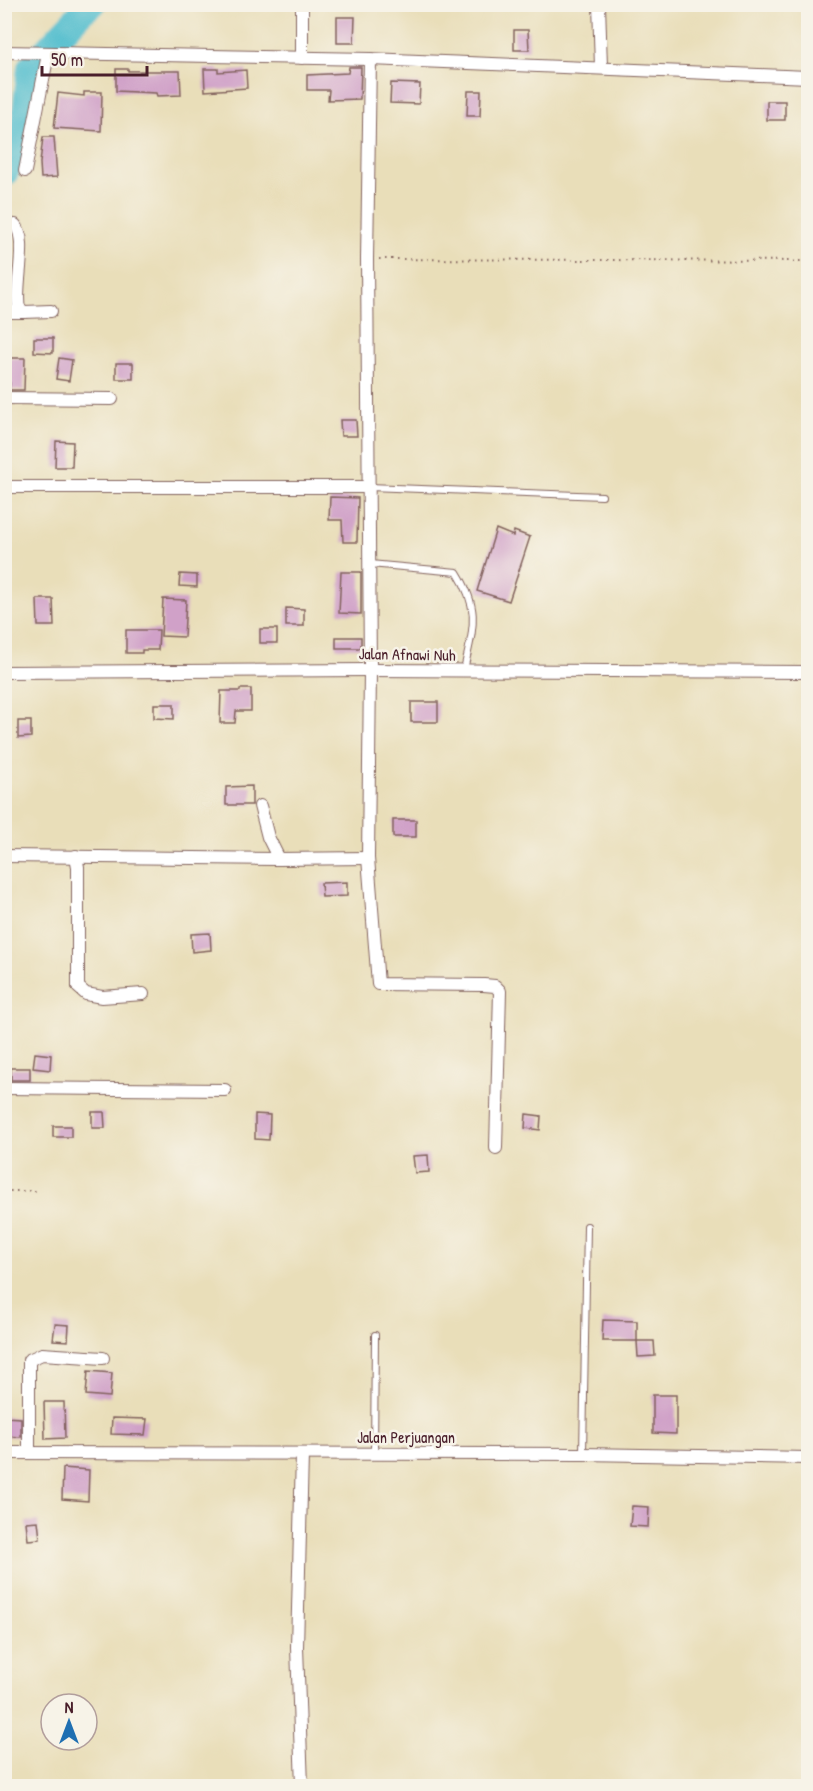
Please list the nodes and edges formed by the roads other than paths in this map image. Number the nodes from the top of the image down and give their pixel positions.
1 (302, 4) edge
2 (599, 4) edge
3 (9, 52) edge
4 (46, 54) junction
5 (302, 58) junction
6 (370, 59) junction
7 (601, 67) junction
8 (808, 77) edge
9 (26, 171) dead end
10 (4, 224) edge
11 (51, 311) dead end
12 (4, 312) edge
13 (24, 312) junction
14 (4, 398) edge
15 (112, 399) dead end
16 (4, 487) edge
17 (368, 487) junction
18 (602, 496) dead end
19 (369, 564) junction
20 (370, 670) junction
21 (4, 672) edge
22 (463, 672) junction
23 (808, 672) edge
24 (260, 806) dead end
25 (4, 856) edge
26 (76, 856) junction
27 (368, 858) junction
28 (279, 859) junction
29 (143, 994) dead end
30 (4, 1088) edge
31 (225, 1090) dead end
32 (496, 1148) dead end
33 (588, 1226) dead end
34 (375, 1335) dead end
35 (103, 1358) dead end
36 (29, 1453) junction
37 (4, 1454) edge
38 (374, 1454) junction
39 (583, 1454) junction
40 (302, 1455) junction
41 (808, 1458) edge
42 (302, 1786) edge

1 - 5 street
2 - 7 street
3 - 4 street
4 - 5 street
4 - 9 street
5 - 6 street
6 - 7 street
6 - 17 street
7 - 8 street
10 - 13 street
11 - 13 street
12 - 13 street
14 - 15 street
16 - 17 street
17 - 18 lane
17 - 19 street
19 - 20 street
19 - 22 lane
20 - 21 street, Jalan Afnawi Nuh
20 - 22 street, Jalan Afnawi Nuh
20 - 27 street
22 - 23 street, Jalan Afnawi Nuh
24 - 28 street
25 - 26 street
26 - 28 street
26 - 29 street
27 - 28 street
27 - 32 street
30 - 31 street
33 - 39 lane
34 - 38 lane
35 - 36 street
36 - 37 street, Jalan Perjuangan
36 - 40 street, Jalan Perjuangan
38 - 39 street, Jalan Perjuangan
38 - 40 street, Jalan Perjuangan
39 - 41 street, Jalan Perjuangan
40 - 42 street

